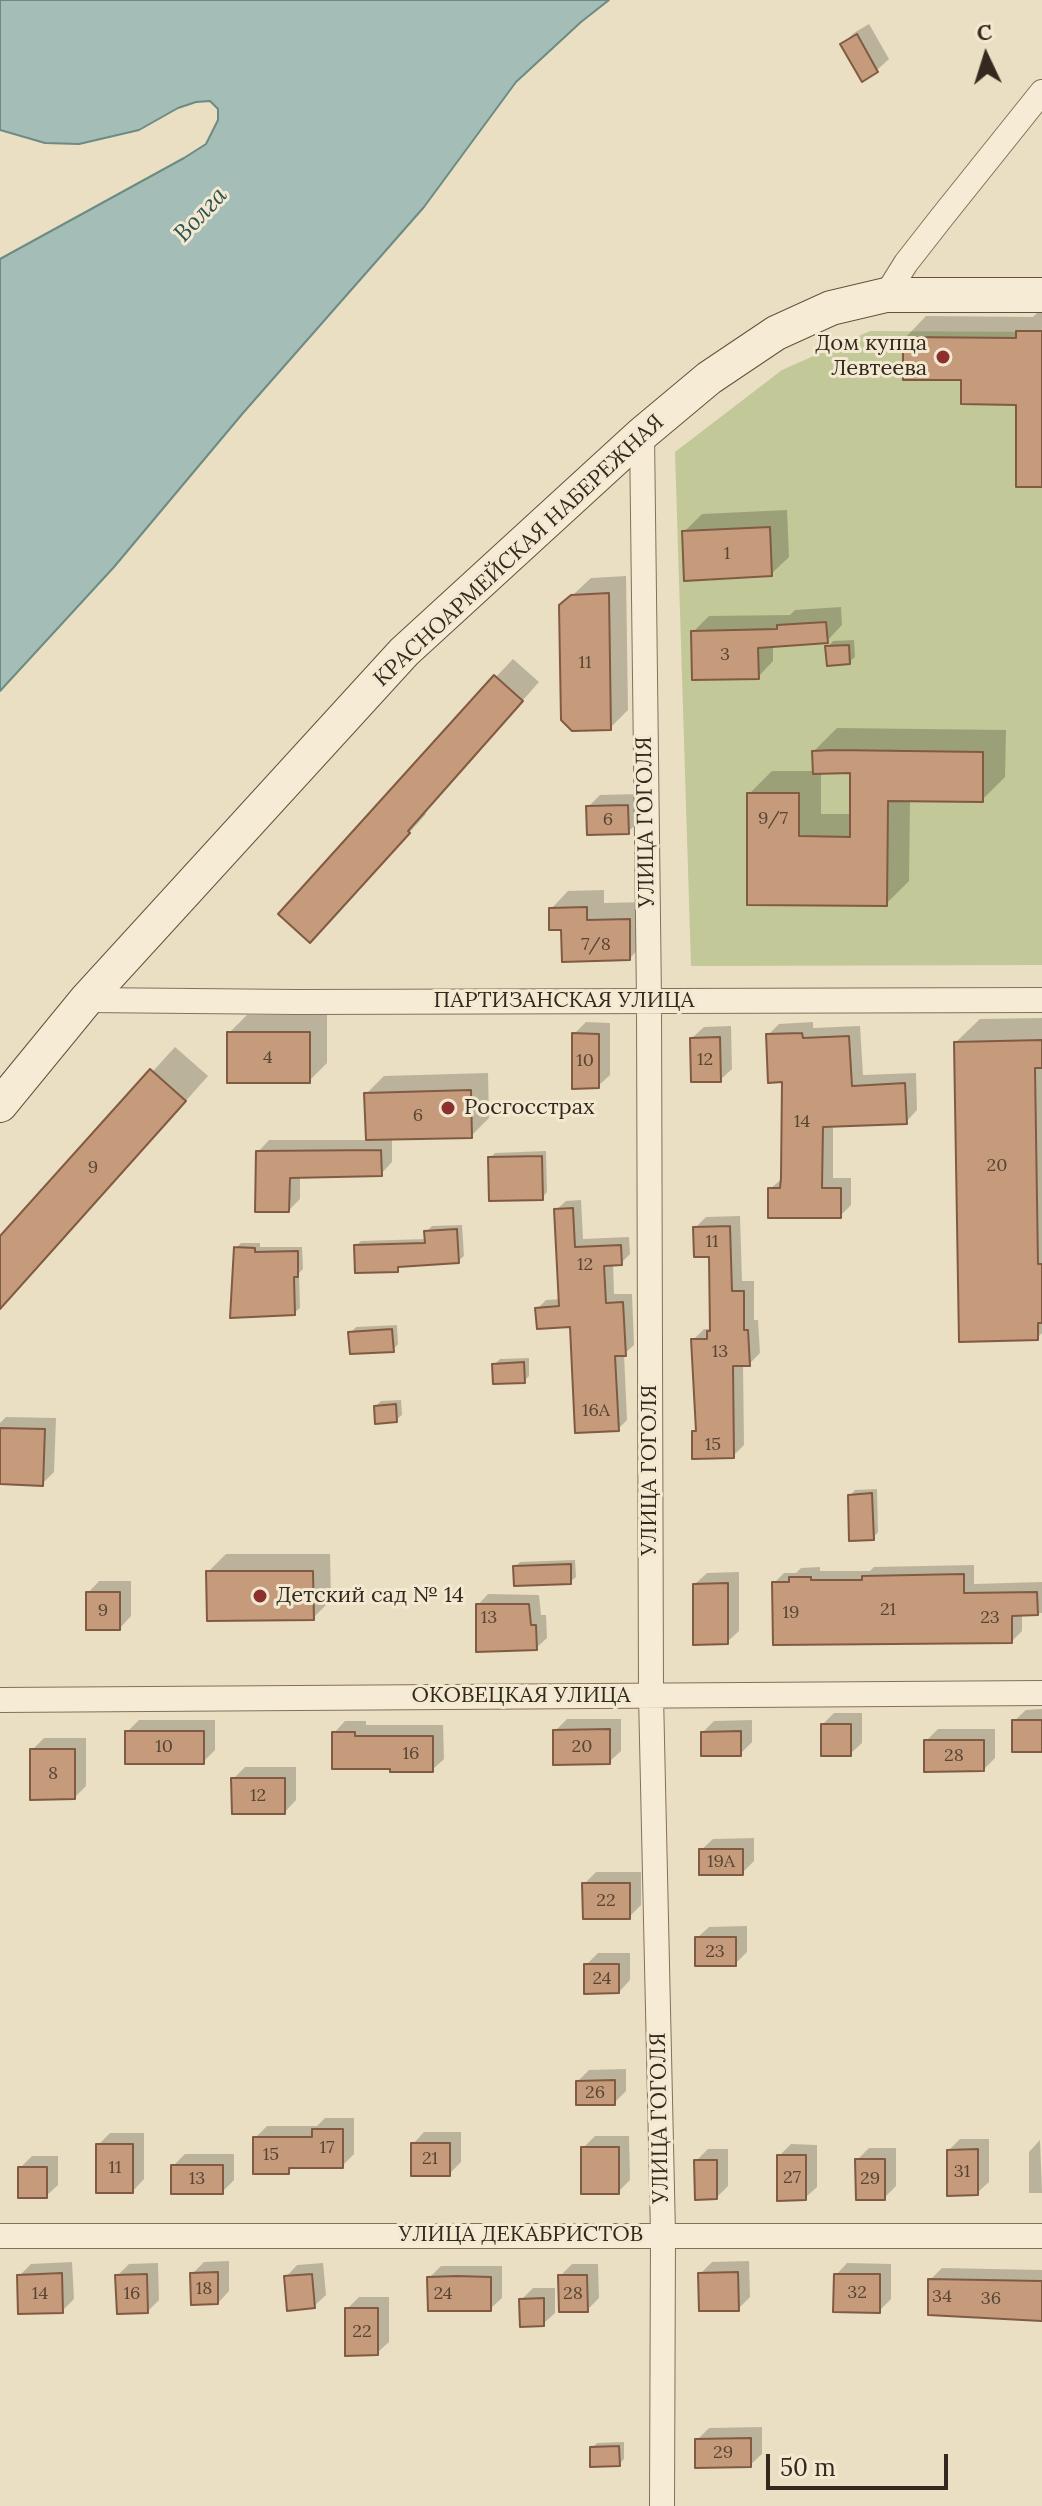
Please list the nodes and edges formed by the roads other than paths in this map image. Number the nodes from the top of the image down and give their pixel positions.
1 (1042, 92) edge
2 (886, 295) junction
3 (1042, 295) edge
4 (642, 434) junction
5 (86, 1000) junction
6 (649, 1000) junction
7 (1042, 1000) edge
8 (0, 1105) edge
9 (1042, 1693) edge
10 (651, 1695) junction
11 (0, 1700) edge
12 (663, 2234) junction
13 (0, 2236) edge
14 (1042, 2236) edge
15 (662, 2506) edge

1 - 2 street
2 - 3 street, КРАСНОАРМЕЙСКАЯ НАБЕРЕЖНАЯ
2 - 4 street, КРАСНОАРМЕЙСКАЯ НАБЕРЕЖНАЯ
4 - 5 street, КРАСНОАРМЕЙСКАЯ НАБЕРЕЖНАЯ
4 - 6 street, УЛИЦА ГОГОЛЯ
5 - 6 street, ПАРТИЗАНСКАЯ УЛИЦА
5 - 8 street, КРАСНОАРМЕЙСКАЯ НАБЕРЕЖНАЯ
6 - 7 street, ПАРТИЗАНСКАЯ УЛИЦА
6 - 10 street, УЛИЦА ГОГОЛЯ
9 - 10 street, ОКОВЕЦКАЯ УЛИЦА
10 - 11 street, ОКОВЕЦКАЯ УЛИЦА
10 - 12 street, УЛИЦА ГОГОЛЯ
12 - 13 street, УЛИЦА ДЕКАБРИСТОВ
12 - 14 street, УЛИЦА ДЕКАБРИСТОВ
12 - 15 street, УЛИЦА ГОГОЛЯ

